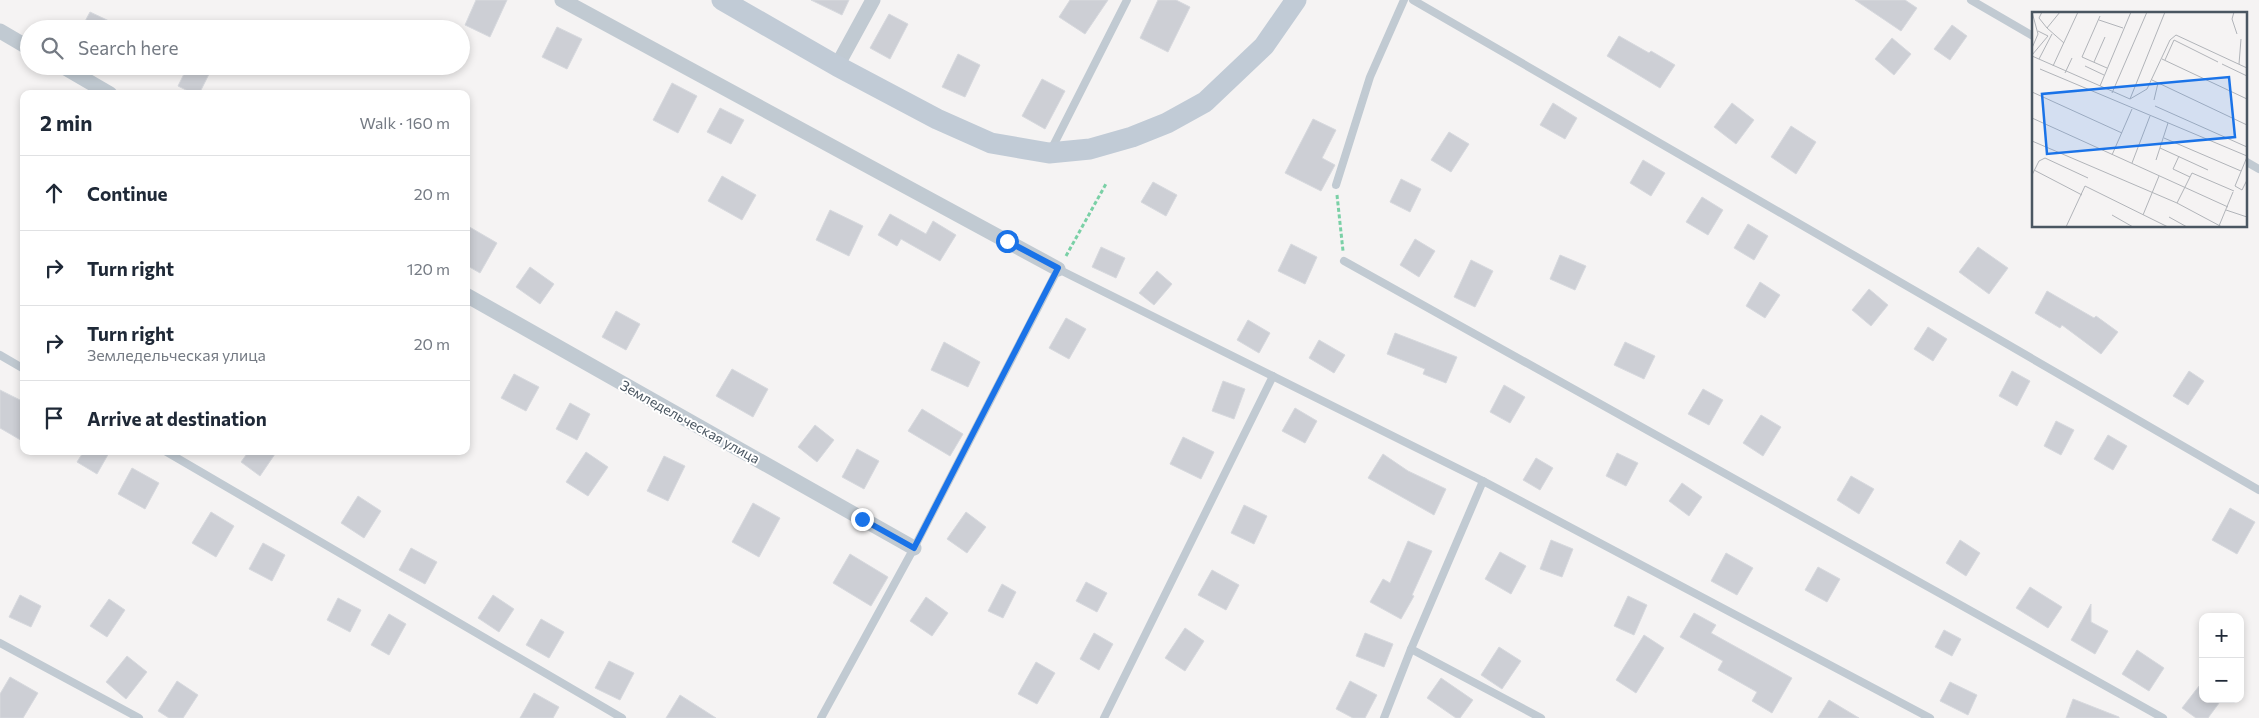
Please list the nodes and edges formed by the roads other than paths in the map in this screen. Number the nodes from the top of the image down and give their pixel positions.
1 (562, 0) edge
2 (722, 0) edge
3 (873, 0) edge
4 (1127, 0) edge
5 (1296, 0) edge
6 (1404, 0) edge
7 (1413, 0) edge
8 (1971, 0) edge
9 (0, 32) edge
10 (2032, 35) edge
11 (20, 43) edge
12 (837, 66) junction
13 (77, 75) edge
14 (103, 90) edge
15 (1049, 153) junction
16 (2246, 162) edge
17 (2259, 169) edge
18 (1336, 185) road end
19 (1344, 261) road end
20 (1058, 268) junction
21 (470, 297) edge
22 (0, 355) edge
23 (20, 367) edge
24 (1273, 376) junction
25 (172, 455) edge
26 (1483, 481) junction
27 (2259, 490) edge
28 (914, 548) junction
29 (0, 643) edge
30 (1411, 649) junction
31 (140, 718) edge
32 (622, 718) edge
33 (821, 718) edge
34 (1104, 718) edge
35 (1384, 718) edge
36 (1541, 718) edge
37 (1930, 718) edge
38 (2163, 718) edge

1 - 20 street
2 - 12 main road
3 - 12 street
4 - 15 lane
5 - 15 main road
6 - 18 lane
7 - 27 lane
8 - 10 lane
9 - 11 street
12 - 15 main road
13 - 14 street
16 - 17 lane
19 - 38 lane
20 - 24 lane
20 - 28 lane
21 - 28 street, Земледельческая улица
22 - 23 lane
24 - 26 lane
24 - 34 lane
25 - 32 lane
26 - 30 lane
26 - 37 lane
28 - 33 lane
29 - 31 lane
30 - 35 lane
30 - 36 lane

